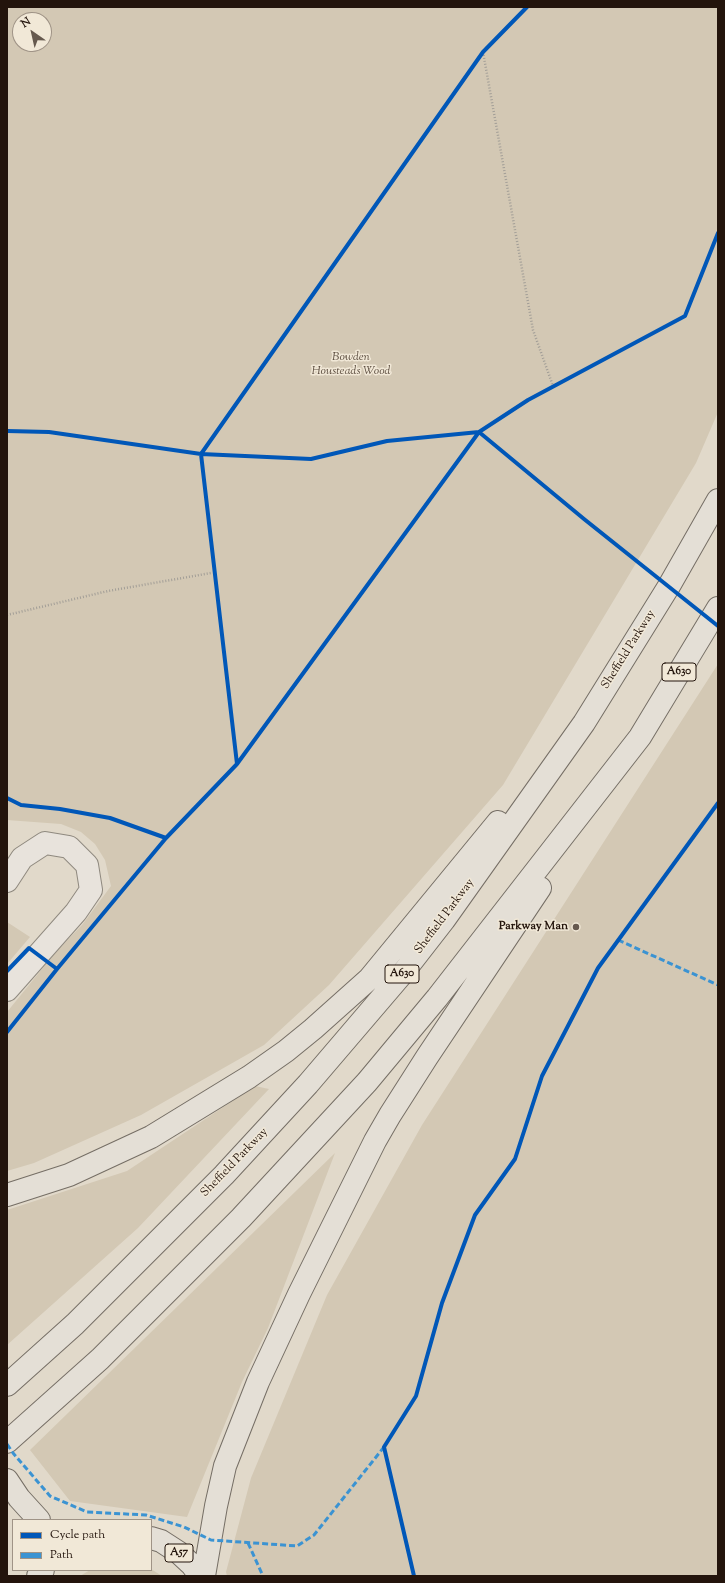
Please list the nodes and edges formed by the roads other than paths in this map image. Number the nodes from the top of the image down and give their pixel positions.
1 (718, 500) edge
2 (718, 608) edge
3 (584, 723) junction
4 (640, 737) junction
5 (7, 881) edge
6 (7, 990) edge
7 (7, 1195) edge
8 (7, 1385) edge
9 (7, 1442) edge
10 (13, 1489) edge
11 (24, 1519) edge
12 (38, 1519) edge
13 (152, 1538) edge
14 (200, 1576) edge
15 (204, 1576) edge

1 - 3 highway, Sheffield Parkway / A630
2 - 4 highway, A630
3 - 7 highway
3 - 8 highway, Sheffield Parkway / A630
4 - 9 highway, A630
4 - 15 highway
5 - 6 lane
10 - 11 highway
10 - 12 highway
13 - 14 highway, A57

